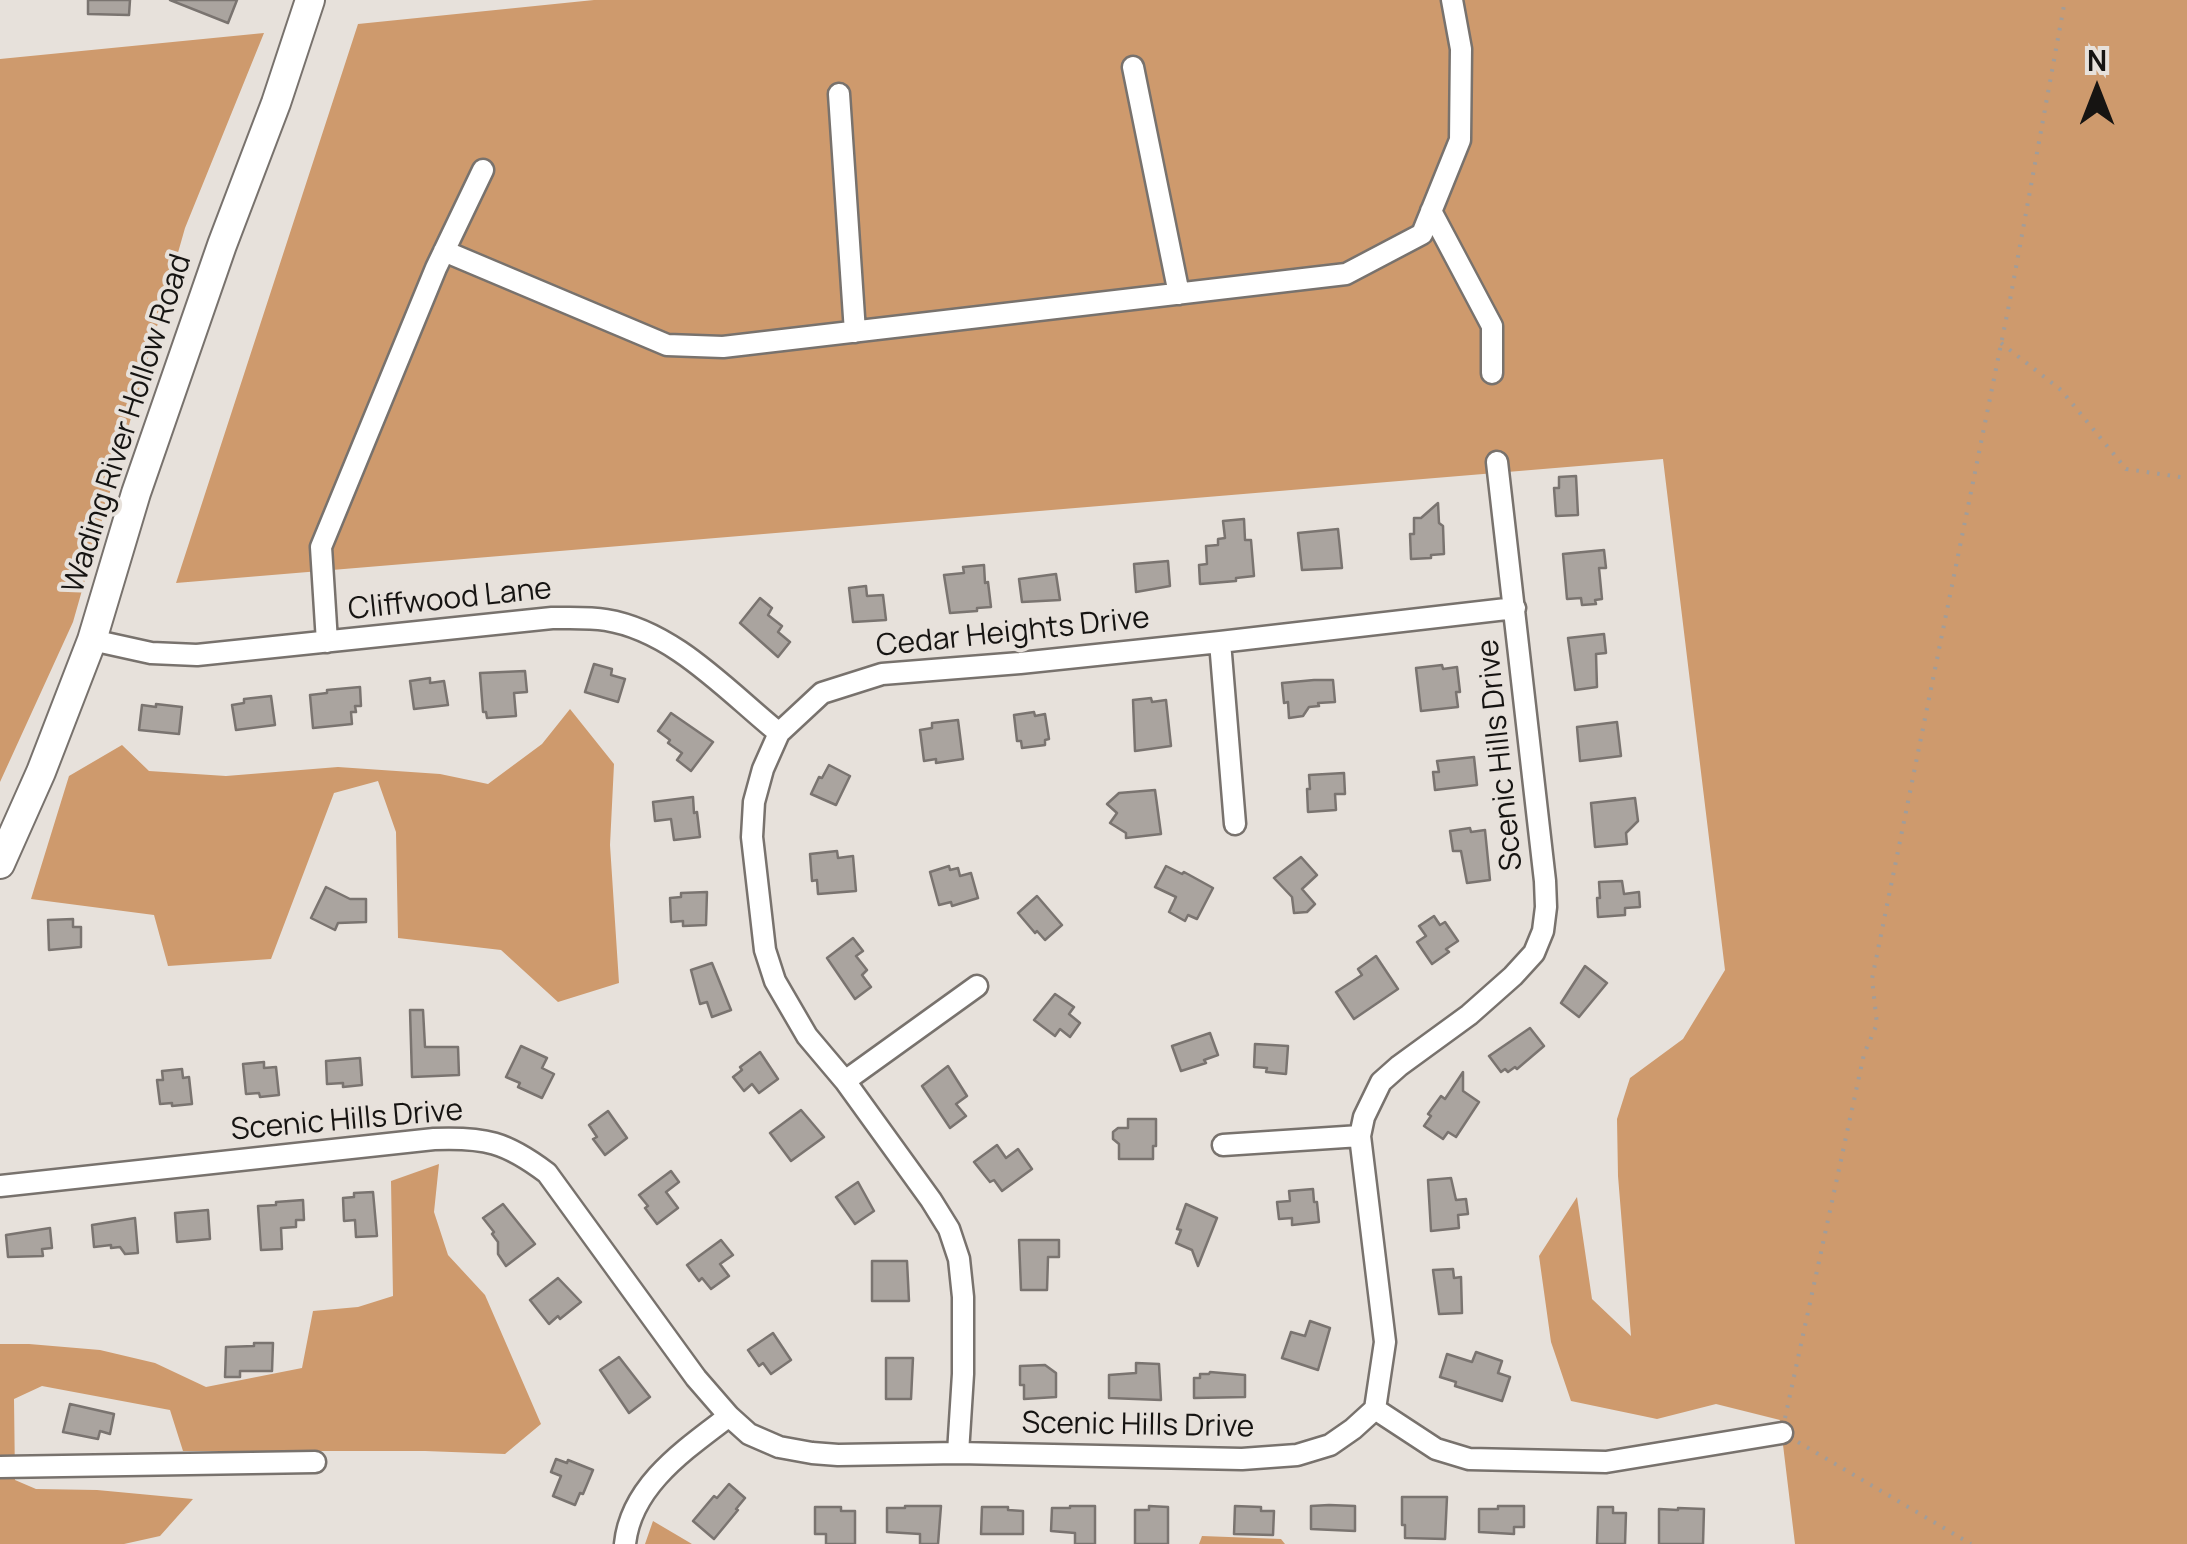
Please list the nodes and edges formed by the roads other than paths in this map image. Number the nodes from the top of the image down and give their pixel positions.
1 (310, 0) edge
2 (1452, 0) edge
3 (1133, 67) dead end
4 (838, 94) dead end
5 (483, 170) dead end
6 (1430, 212) junction
7 (444, 252) junction
8 (1179, 294) junction
9 (855, 332) junction
10 (1492, 373) dead end
11 (1497, 462) dead end
12 (1515, 608) junction
13 (92, 640) junction
14 (327, 642) junction
15 (1220, 642) junction
16 (779, 732) junction
17 (1235, 824) dead end
18 (0, 864) edge
19 (977, 986) dead end
20 (845, 1080) junction
21 (1360, 1136) junction
22 (1223, 1146) dead end
23 (0, 1186) edge
24 (1374, 1409) junction
25 (730, 1416) junction
26 (1782, 1433) road end
27 (958, 1453) junction
28 (315, 1462) dead end
29 (0, 1467) edge
30 (625, 1544) edge

1 - 13 street, Wading River Hollow Road
2 - 6 street
3 - 8 street
4 - 9 street
5 - 7 street
6 - 8 street
6 - 10 street
7 - 9 street
7 - 14 street
8 - 9 street
11 - 12 street, Scenic Hills Drive
12 - 15 street, Cedar Heights Drive
12 - 21 street, Scenic Hills Drive
13 - 14 street, Cliffwood Lane
13 - 18 street, Wading River Hollow Road
14 - 16 street, Cliffwood Lane
15 - 16 street, Cedar Heights Drive
15 - 17 street
16 - 20 street, Cedar Heights Drive
19 - 20 street
20 - 27 street, Cedar Heights Drive
21 - 22 street
21 - 24 street, Scenic Hills Drive
23 - 25 street, Scenic Hills Drive
24 - 26 street
24 - 27 street, Scenic Hills Drive
25 - 27 street, Scenic Hills Drive
25 - 30 street
28 - 29 street

